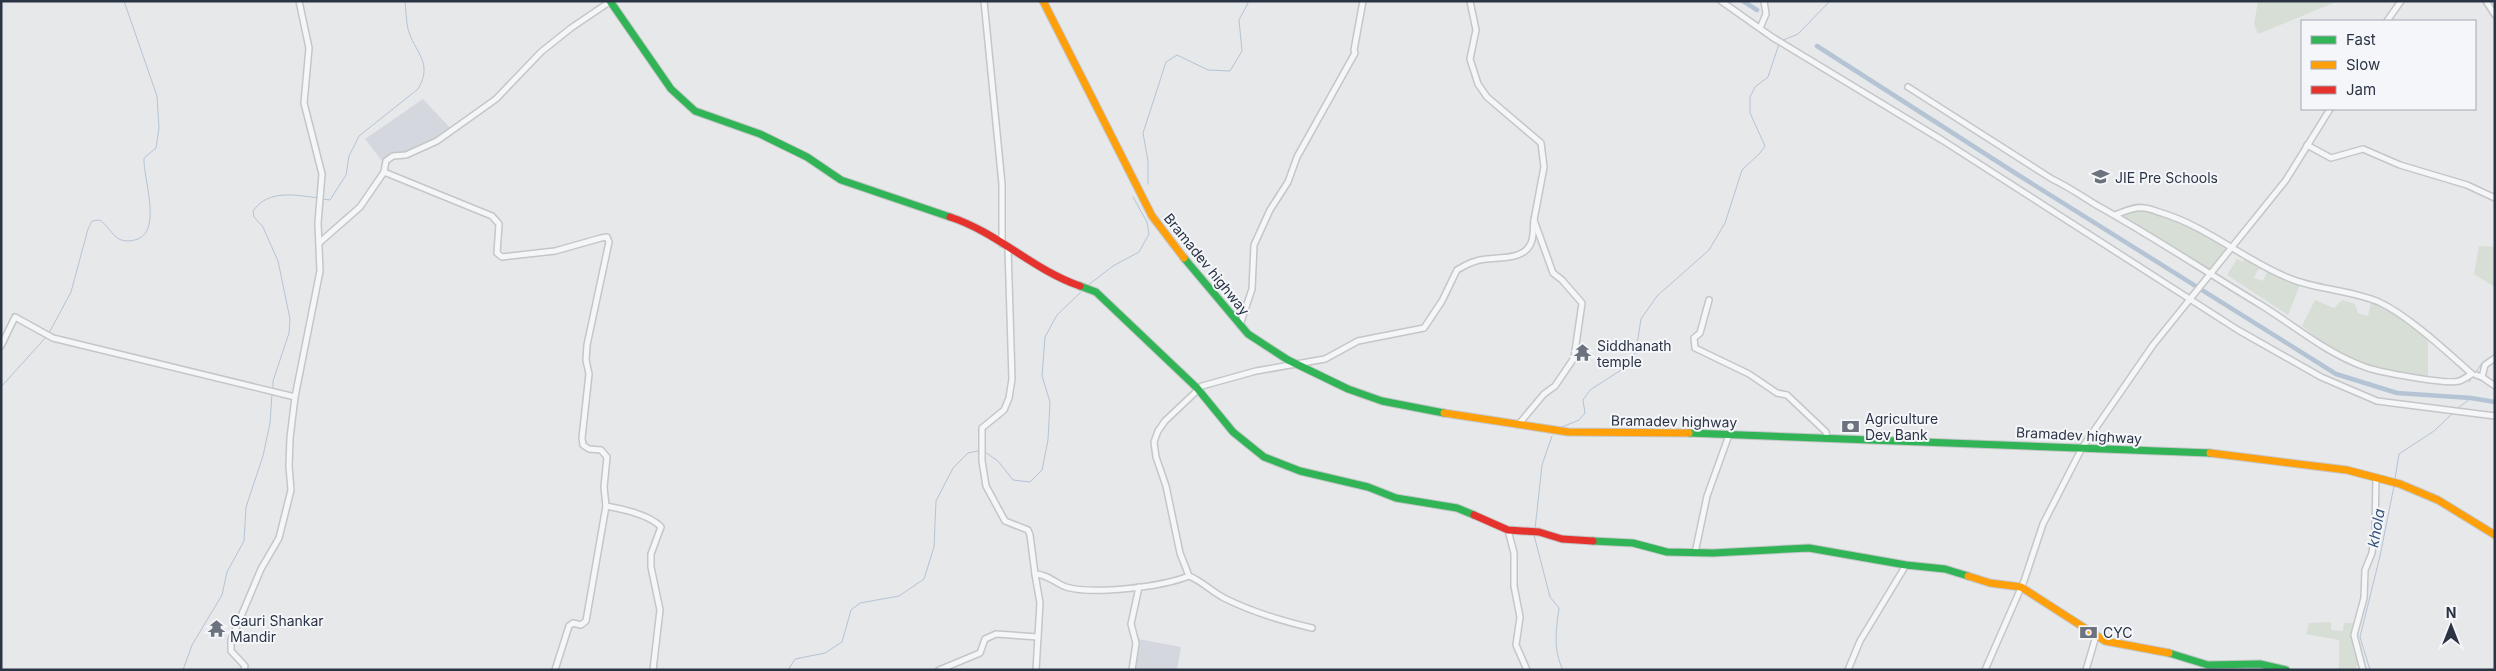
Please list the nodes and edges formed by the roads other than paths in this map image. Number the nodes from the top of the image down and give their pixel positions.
1 (299, 1) edge
2 (611, 1) edge
3 (984, 1) edge
4 (1043, 1) edge
5 (1363, 1) edge
6 (1470, 1) edge
7 (1720, 1) edge
8 (1764, 1) edge
9 (2400, 1) edge
10 (2486, 1) edge
11 (2495, 15) edge
12 (2387, 20) edge
13 (1760, 28) junction
14 (1908, 87) dead end
15 (2329, 110) edge
16 (2307, 145) junction
17 (384, 172) junction
18 (2495, 198) edge
19 (2115, 215) junction
20 (1534, 220) junction
21 (318, 243) junction
22 (1005, 246) junction
23 (2232, 249) junction
24 (2208, 276) junction
25 (2189, 298) junction
26 (1710, 300) dead end
27 (1240, 324) junction
28 (1, 346) edge
29 (2495, 358) edge
30 (1294, 363) junction
31 (2476, 375) dead end
32 (2482, 377) junction
33 (2495, 386) edge
34 (1197, 388) junction
35 (295, 397) junction
36 (2495, 416) edge
37 (1518, 425) junction
38 (1729, 435) junction
39 (1827, 438) junction
40 (2082, 448) junction
41 (2379, 478) junction
42 (606, 506) junction
43 (1508, 530) junction
44 (2495, 535) edge
45 (1695, 553) junction
46 (1906, 565) junction
47 (1035, 574) junction
48 (1188, 576) junction
49 (1140, 587) junction
50 (2021, 587) junction
51 (1312, 628) dead end
52 (2096, 636) junction
53 (1038, 637) junction
54 (244, 670) edge
55 (555, 670) edge
56 (653, 670) edge
57 (940, 670) edge
58 (1036, 670) edge
59 (1132, 670) edge
60 (1527, 670) edge
61 (1848, 670) edge
62 (1985, 670) edge
63 (2086, 670) edge
64 (2286, 670) edge
65 (2363, 670) edge

1 - 21 street
2 - 17 street
2 - 22 street
3 - 22 street
4 - 27 street, Bramadev highway
5 - 27 street
6 - 20 street
7 - 13 street
8 - 13 street
9 - 12 street
10 - 11 street
13 - 25 street
14 - 19 street
15 - 16 street
16 - 18 street
16 - 23 street
17 - 21 street
17 - 42 street
19 - 23 street
19 - 24 street
20 - 30 street
20 - 37 street
21 - 35 street
22 - 34 street
22 - 47 street
23 - 24 street
23 - 24 street
24 - 25 street
25 - 36 street
25 - 40 street
26 - 39 street
27 - 30 street, Bramadev highway
28 - 35 street
29 - 32 street
30 - 34 street
30 - 37 street, Bramadev highway
31 - 32 street
32 - 33 street
34 - 43 street
34 - 48 street
35 - 54 street
37 - 38 street, Bramadev highway
38 - 39 street, Bramadev highway
38 - 45 street
39 - 40 street, Bramadev highway
40 - 41 street, Bramadev highway
40 - 50 street
41 - 44 street, Bramadev highway
41 - 65 street
42 - 55 street
42 - 56 street
43 - 45 street
43 - 60 street
45 - 46 street
46 - 50 street
46 - 61 street
47 - 49 street
47 - 53 street
48 - 49 street
48 - 51 street
49 - 59 street
50 - 52 street
50 - 62 street
52 - 63 street
52 - 64 street
53 - 57 street
53 - 58 street

